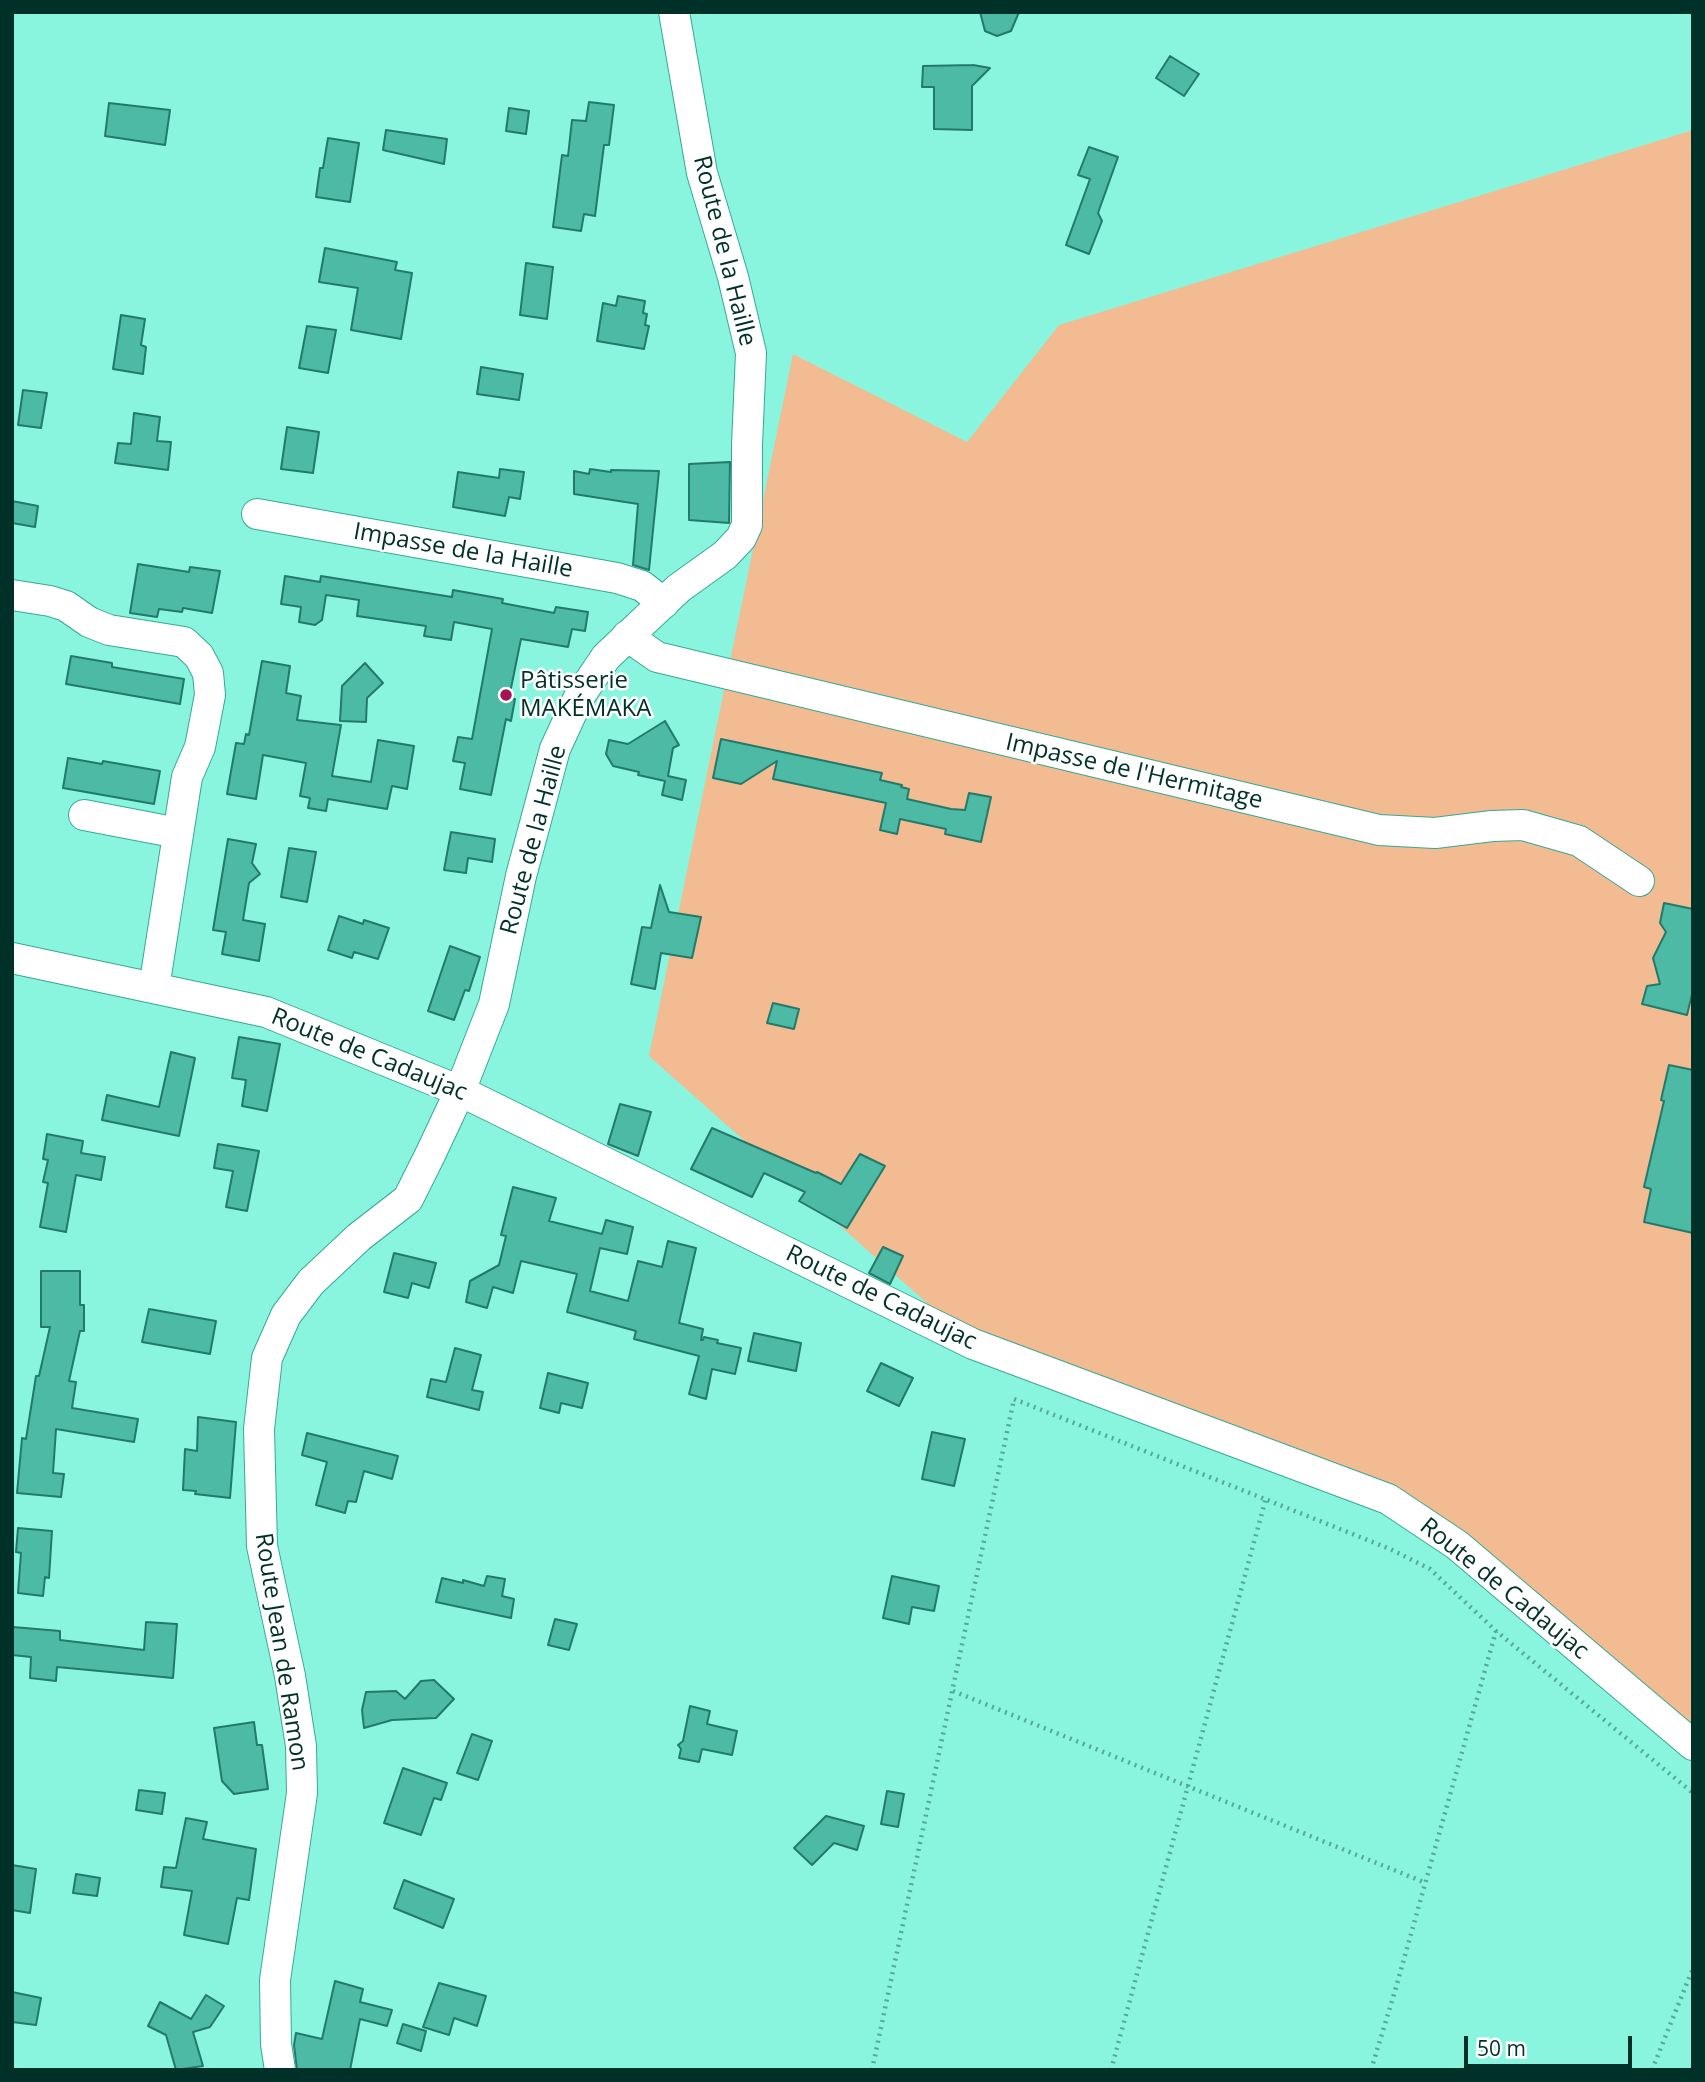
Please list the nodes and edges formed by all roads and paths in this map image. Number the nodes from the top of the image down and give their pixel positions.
1 (674, 12) edge
2 (257, 514) dead end
3 (12, 595) edge
4 (664, 603) junction
5 (627, 636) junction
6 (84, 815) dead end
7 (178, 833) junction
8 (1639, 881) dead end
9 (12, 958) edge
10 (154, 988) junction
11 (460, 1091) junction
12 (1266, 1498) junction
13 (1496, 1631) junction
14 (953, 1691) junction
15 (1693, 1745) edge
16 (1188, 1787) junction
17 (1693, 1793) edge
18 (1426, 1883) junction
19 (1693, 1968) edge
20 (280, 2070) edge
21 (872, 2070) edge
22 (1111, 2070) edge
23 (1371, 2070) edge
24 (1651, 2070) edge

1 - 4 street, Route de la Haille
2 - 4 street, Impasse de la Haille
3 - 7 street
4 - 5 street, Route de la Haille
5 - 8 street, Impasse de l'Hermitage
5 - 11 street, Route de la Haille
6 - 7 street
7 - 10 street
9 - 10 street, Route de Cadaujac
10 - 11 street, Route de Cadaujac
11 - 15 street, Route de Cadaujac
11 - 20 street, Route Jean de Ramon
12 - 13 path
12 - 14 path
12 - 16 path
13 - 17 path
13 - 18 path
14 - 16 path
14 - 21 path
16 - 18 path
16 - 22 path
18 - 23 path
19 - 24 path

